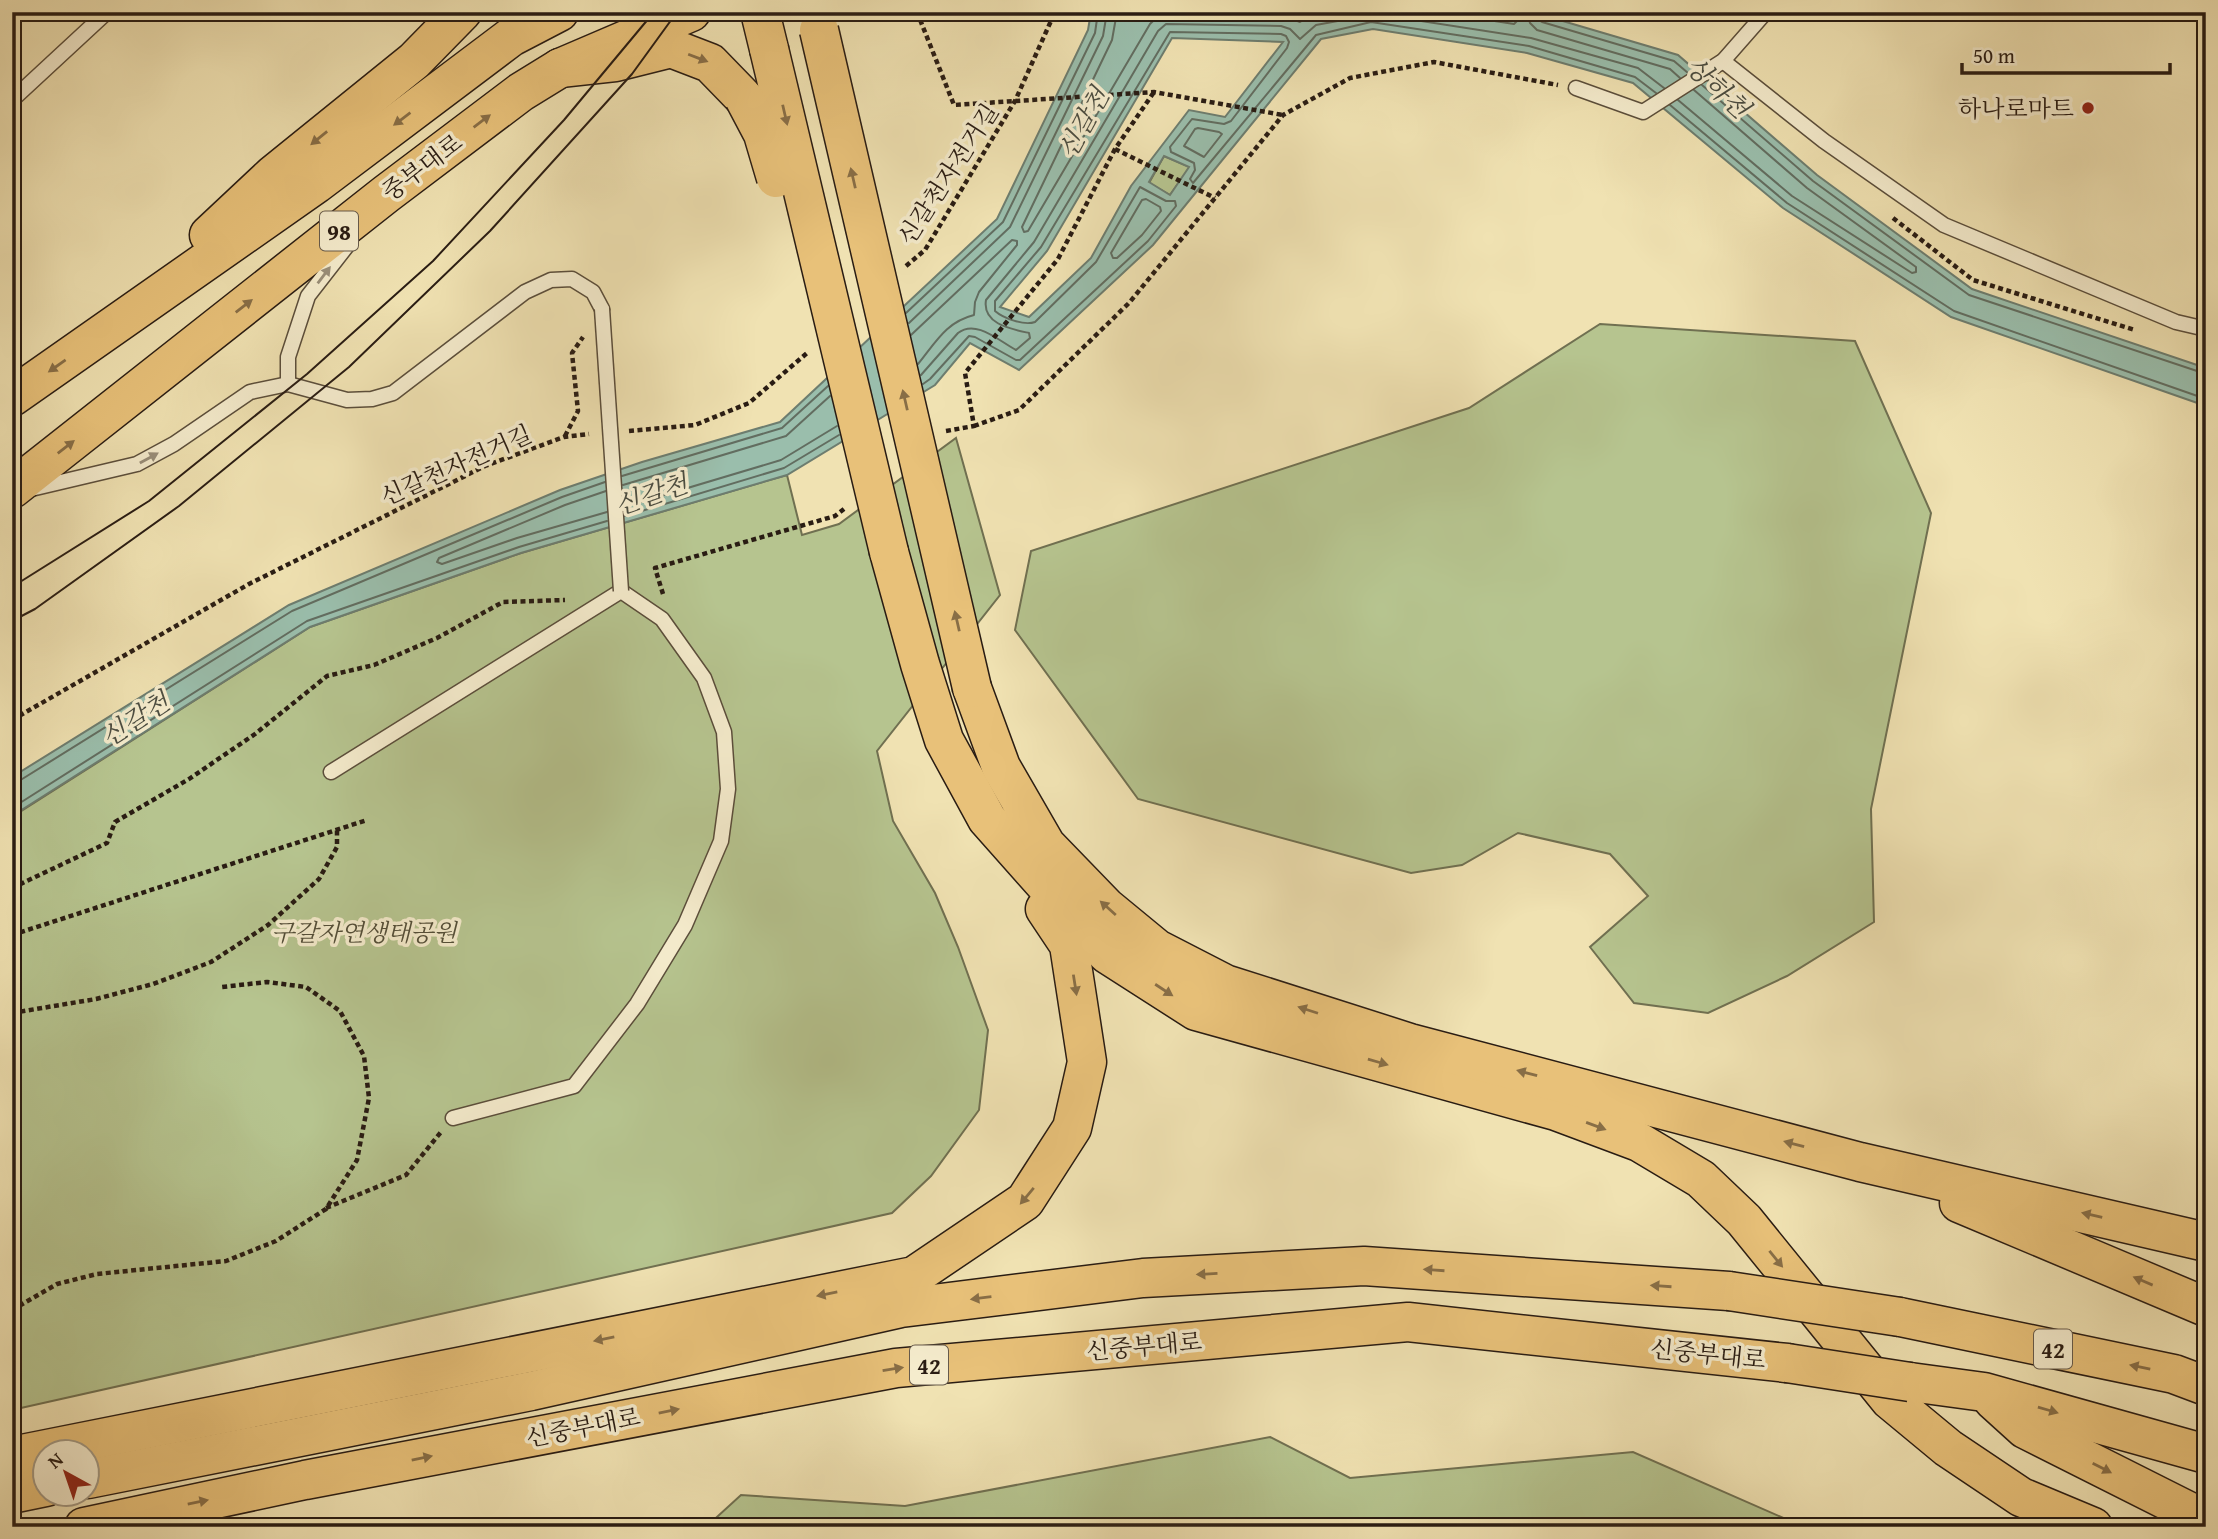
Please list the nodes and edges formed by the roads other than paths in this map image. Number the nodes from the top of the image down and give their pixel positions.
1 (107, 12) edge
2 (462, 12) edge
3 (559, 12) edge
4 (691, 12) edge
5 (760, 12) edge
6 (1766, 12) edge
7 (817, 21) edge
8 (1723, 61) junction
9 (560, 68) junction
10 (1576, 88) road end
11 (14, 95) edge
12 (386, 194) junction
13 (2206, 330) edge
14 (102, 335) junction
15 (288, 384) junction
16 (12, 397) edge
17 (12, 491) edge
18 (889, 552) junction
19 (621, 591) junction
20 (331, 772) dead end
21 (987, 819) junction
22 (453, 1118) road end
23 (1860, 1162) junction
24 (2206, 1242) edge
25 (2206, 1307) edge
26 (2206, 1386) edge
27 (1984, 1392) junction
28 (2206, 1454) edge
29 (12, 1456) edge
30 (102, 1476) edge
31 (32, 1490) edge
32 (12, 1494) edge
33 (2206, 1520) edge
34 (84, 1527) edge
35 (2092, 1527) edge

1 - 11 lane
2 -> 14 main road
3 -> 14 main road, 중부대로 / 98
4 - 9 main road, 중부대로 / 98
5 -> 18 main road, bridge
6 - 8 lane
23 -> 7 main road, bridge
8 - 10 lane
8 - 13 lane
12 -> 9 main road, 중부대로 / 98
9 -> 18 main road, bridge
15 -> 12 lane
17 -> 12 main road, 중부대로 / 98
14 -> 16 main road, 중부대로 / 98
17 -> 15 lane
15 - 19 lane, bridge
18 - 21 main road
19 - 20 lane
19 - 22 lane
21 -> 29 main road
21 -> 35 main road
24 -> 23 main road
25 -> 23 main road
26 -> 30 main road, 신중부대로 / 42, bridge
27 -> 28 main road, 신중부대로 / 42
27 -> 33 main road
34 -> 27 main road, 신중부대로 / 42, bridge
31 - 32 main road

